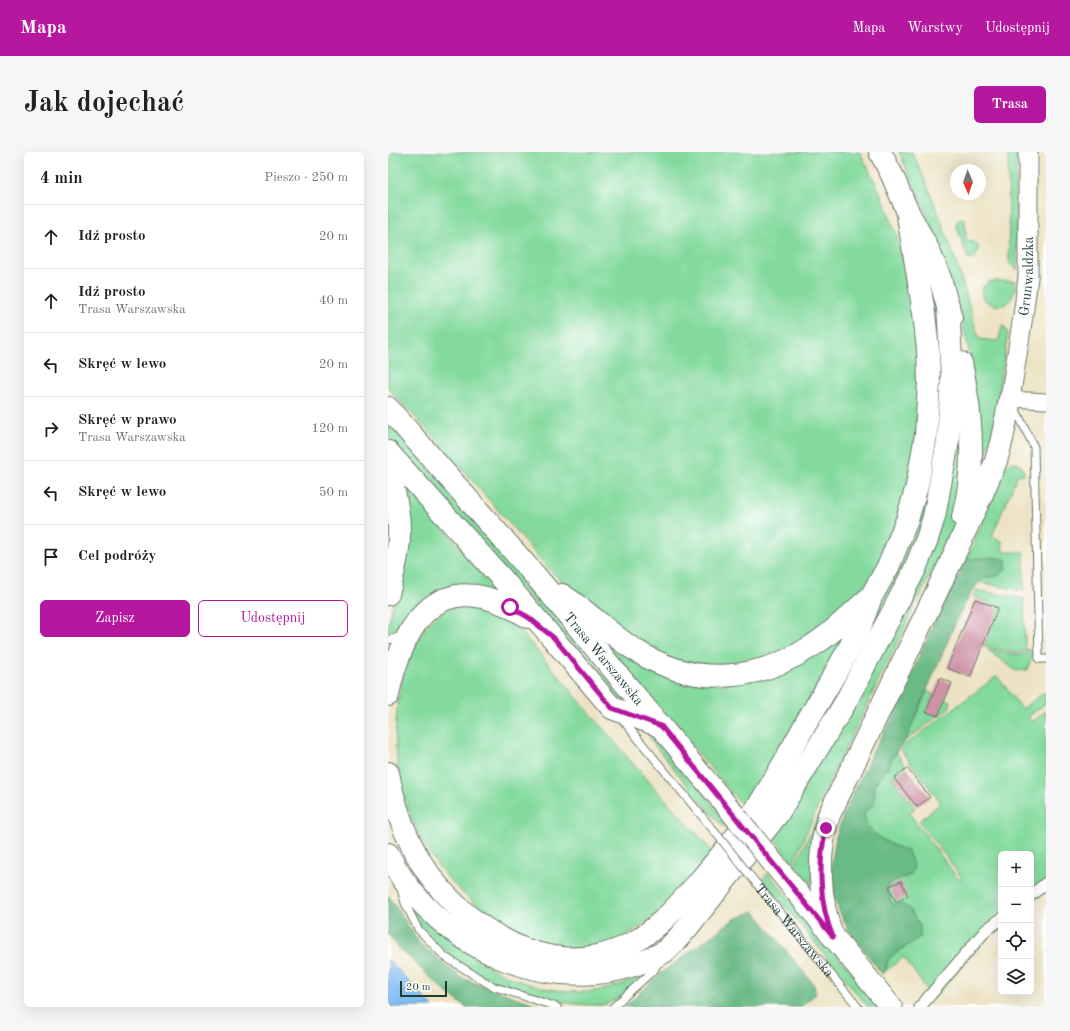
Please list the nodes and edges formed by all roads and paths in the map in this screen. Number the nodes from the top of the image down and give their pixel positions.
1 (880, 152) edge
2 (1028, 152) edge
3 (907, 210) junction
4 (948, 305) junction
5 (1010, 399) junction
6 (1046, 401) edge
7 (388, 408) edge
8 (388, 452) edge
9 (388, 470) edge
10 (948, 568) junction
11 (540, 580) junction
12 (388, 594) edge
13 (871, 597) junction
14 (398, 637) edge
15 (554, 638) junction
16 (1046, 659) edge
17 (845, 679) junction
18 (388, 695) edge
19 (636, 695) junction
20 (612, 708) junction
21 (638, 717) junction
22 (661, 726) junction
23 (639, 740) junction
24 (388, 773) edge
25 (392, 861) edge
26 (1046, 883) edge
27 (1034, 893) edge
28 (998, 921) edge
29 (833, 937) junction
30 (658, 956) junction
31 (557, 1007) edge
32 (613, 1007) edge
33 (858, 1007) edge
34 (891, 1007) edge
35 (920, 1007) edge

1 - 3 main road
2 - 5 street, Grunwaldzka
3 - 4 main road
3 - 13 main road
4 - 10 main road
4 - 17 main road
5 - 6 street
5 - 10 main road
5 - 16 lane
7 - 11 main road, Trasa Warszawska
8 - 15 main road, Trasa Warszawska
9 - 12 main road
10 - 29 main road
11 - 13 main road
11 - 19 main road, Trasa Warszawska
13 - 17 main road
14 - 15 main road
14 - 18 main road
15 - 20 main road, Trasa Warszawska
17 - 24 main road
17 - 30 main road
19 - 21 lane
19 - 22 main road, Trasa Warszawska
20 - 21 main road
20 - 23 lane, Trasa Warszawska
21 - 22 main road
21 - 23 lane
22 - 29 main road, Trasa Warszawska, bridge
23 - 33 lane, Trasa Warszawska, bridge
25 - 30 main road
25 - 31 lane
26 - 27 street
28 - 35 street
29 - 34 main road, Trasa Warszawska
30 - 32 lane

